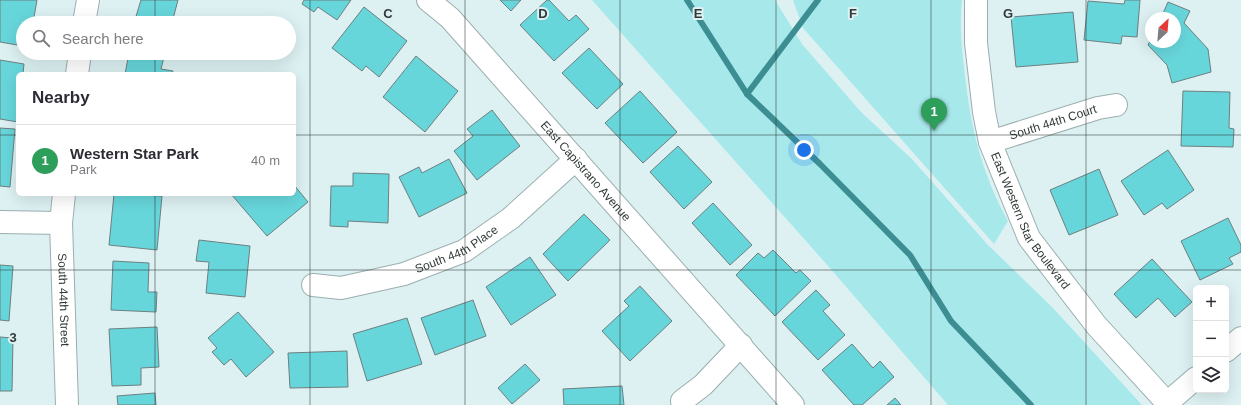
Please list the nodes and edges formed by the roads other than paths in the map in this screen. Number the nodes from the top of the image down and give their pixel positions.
1 (88, 0) edge
2 (428, 0) edge
3 (976, 0) edge
4 (85, 16) edge
5 (79, 60) edge
6 (78, 72) edge
7 (1116, 105) dead end
8 (990, 142) junction
9 (576, 159) junction
10 (64, 196) edge
11 (0, 222) edge
12 (61, 223) junction
13 (313, 285) dead end
14 (1241, 338) edge
15 (741, 345) junction
16 (1229, 348) edge
17 (1193, 381) edge
18 (682, 401) dead end
19 (1168, 404) edge
20 (67, 405) edge
21 (793, 405) edge

1 - 4 street
2 - 9 street, East Capistrano Avenue
3 - 8 street, East Western Star Boulevard
5 - 6 street
7 - 8 street, South 44th Court
8 - 19 street, East Western Star Boulevard
9 - 13 street, South 44th Place
9 - 15 street, East Capistrano Avenue
10 - 12 street, South 44th Street
11 - 12 street
12 - 20 street, South 44th Street
14 - 16 street
15 - 18 street
15 - 21 street, East Capistrano Avenue
17 - 19 street

